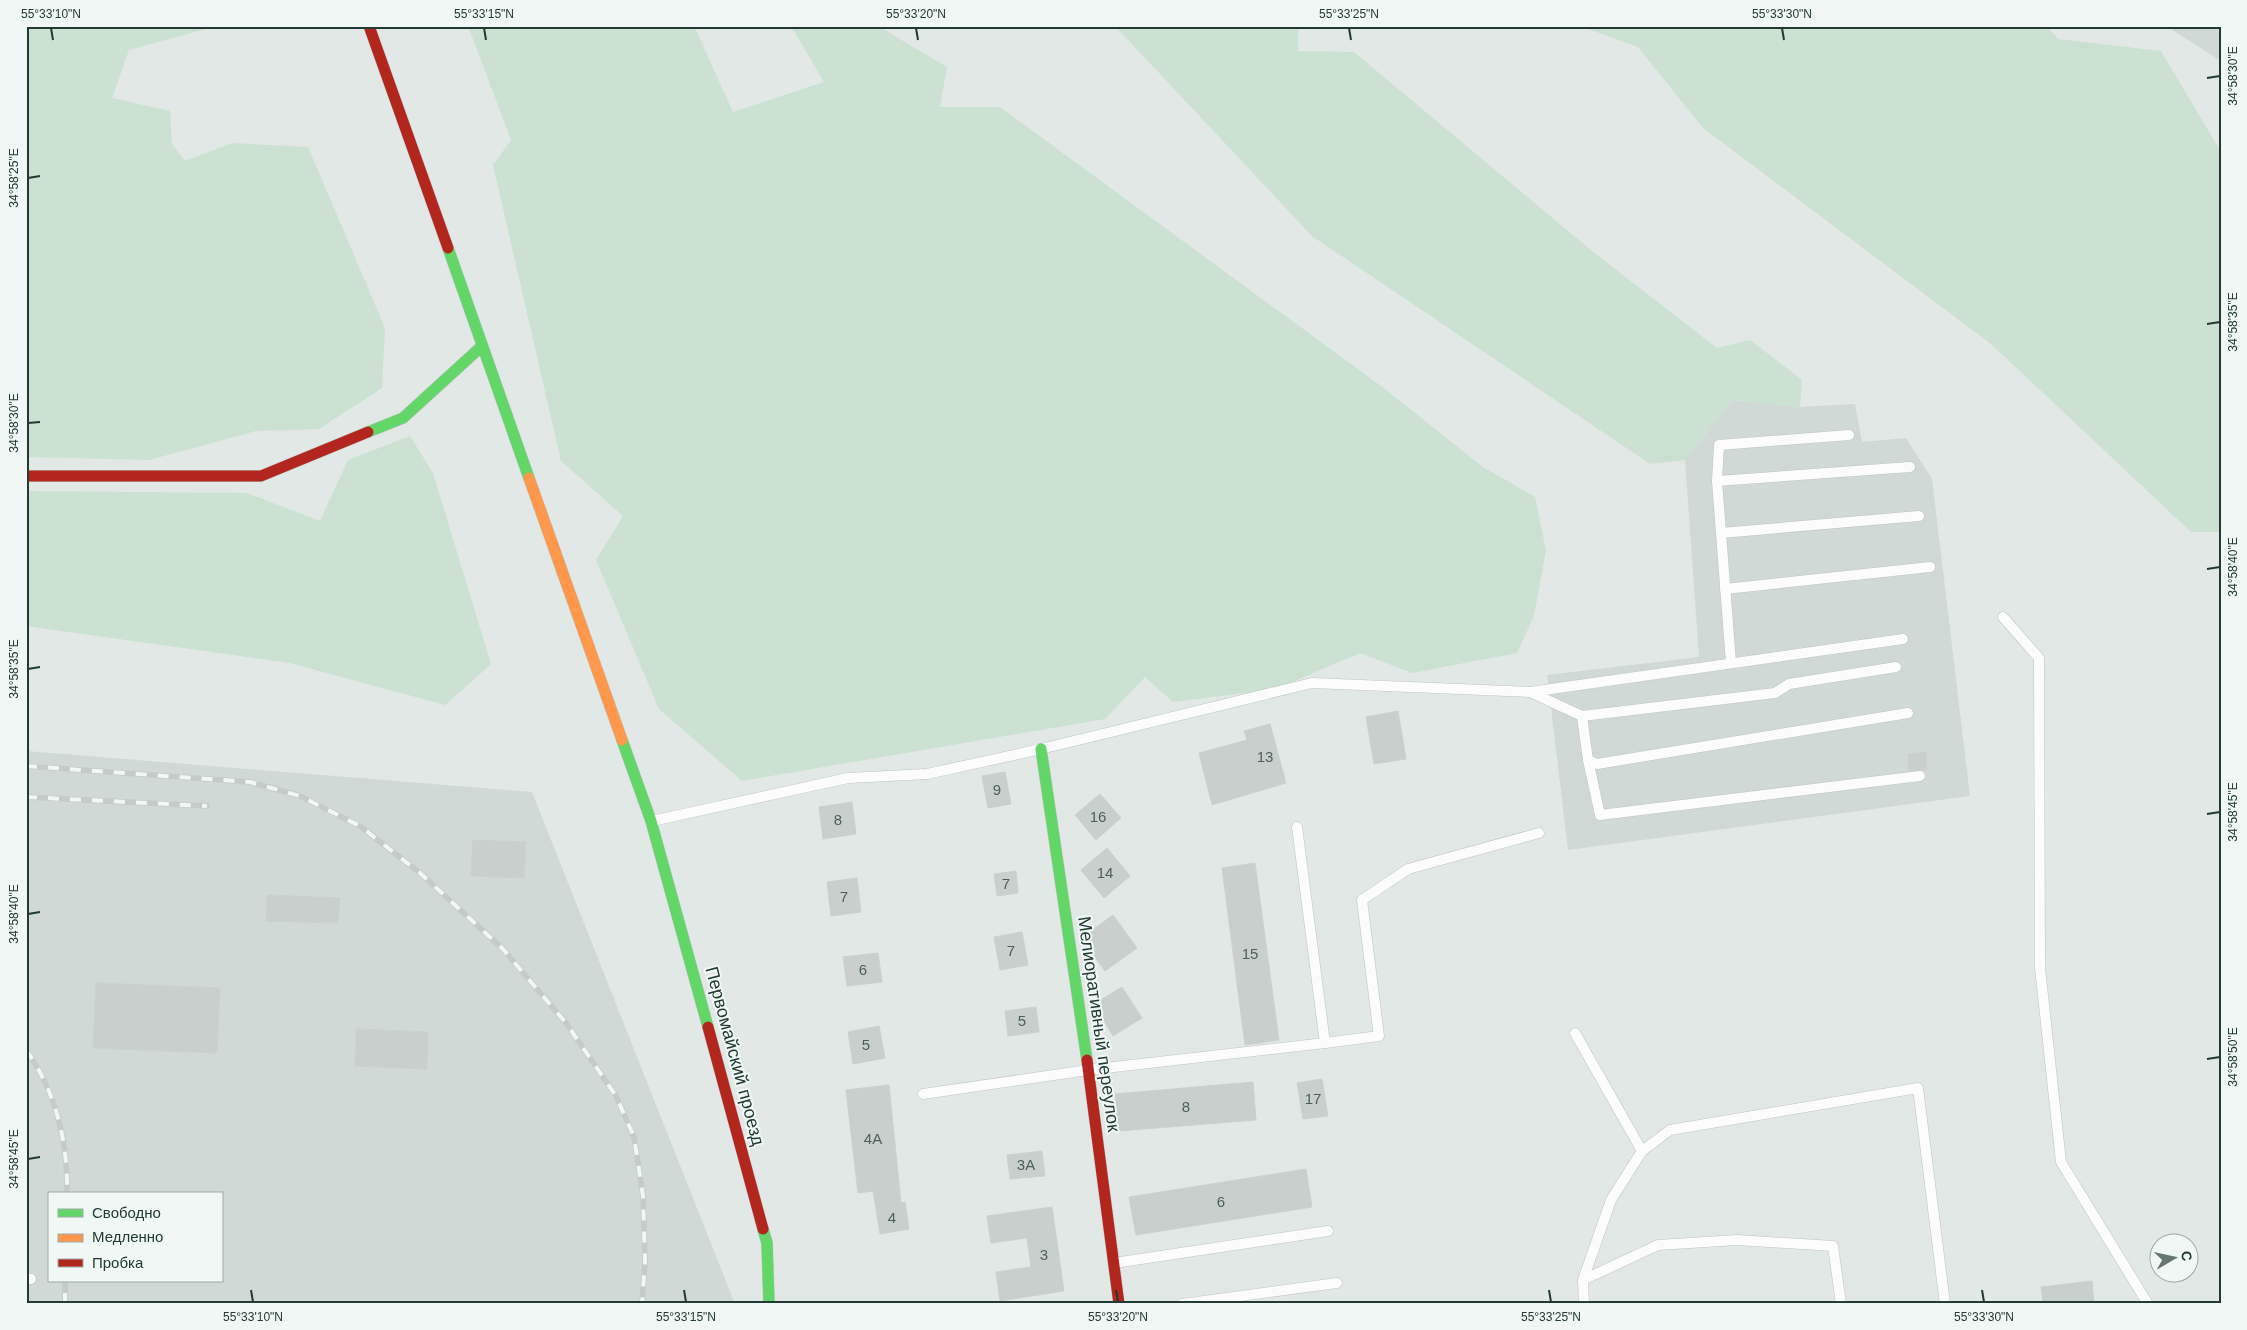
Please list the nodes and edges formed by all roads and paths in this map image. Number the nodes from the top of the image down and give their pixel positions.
1 (369, 26) edge
2 (482, 346) junction
3 (1849, 434) dead end
4 (1910, 466) dead end
5 (26, 476) edge
6 (1716, 481) junction
7 (1919, 516) dead end
8 (1721, 533) junction
9 (1930, 567) dead end
10 (1725, 589) junction
11 (2003, 617) dead end
12 (1903, 639) dead end
13 (1731, 663) junction
14 (1896, 667) dead end
15 (1530, 692) junction
16 (1908, 713) dead end
17 (1582, 716) junction
18 (1041, 749) junction
19 (1588, 760) junction
20 (1920, 776) dead end
21 (651, 821) junction
22 (1297, 827) dead end
23 (1539, 833) dead end
24 (1575, 1033) dead end
25 (1325, 1043) junction
26 (1088, 1070) junction
27 (923, 1094) dead end
28 (1642, 1152) junction
29 (1328, 1231) dead end
30 (1114, 1263) junction
31 (1583, 1280) junction
32 (1337, 1283) dead end
33 (769, 1304) edge
34 (1119, 1304) edge
35 (1182, 1304) edge
36 (1584, 1304) edge
37 (1841, 1304) edge
38 (1945, 1304) edge
39 (2148, 1304) edge

1 - 2 main road, Первомайский проезд
2 - 5 main road
2 - 21 main road, Первомайский проезд
3 - 6 lane
4 - 6 lane
6 - 8 lane
7 - 8 lane
8 - 10 lane
9 - 10 lane
10 - 13 lane
11 - 39 lane
12 - 13 lane
13 - 15 lane
14 - 17 lane
15 - 17 lane
15 - 18 lane
16 - 19 lane
17 - 19 lane
18 - 21 lane
18 - 26 main road, Мелиоративный переулок
19 - 20 lane
21 - 33 main road, Первомайский проезд
22 - 25 lane
23 - 25 lane
24 - 28 lane
25 - 26 lane
26 - 27 lane
26 - 30 main road, Мелиоративный переулок
28 - 31 lane
28 - 38 lane
29 - 30 lane
30 - 34 main road, Мелиоративный переулок
31 - 36 lane
31 - 37 lane
32 - 35 lane

